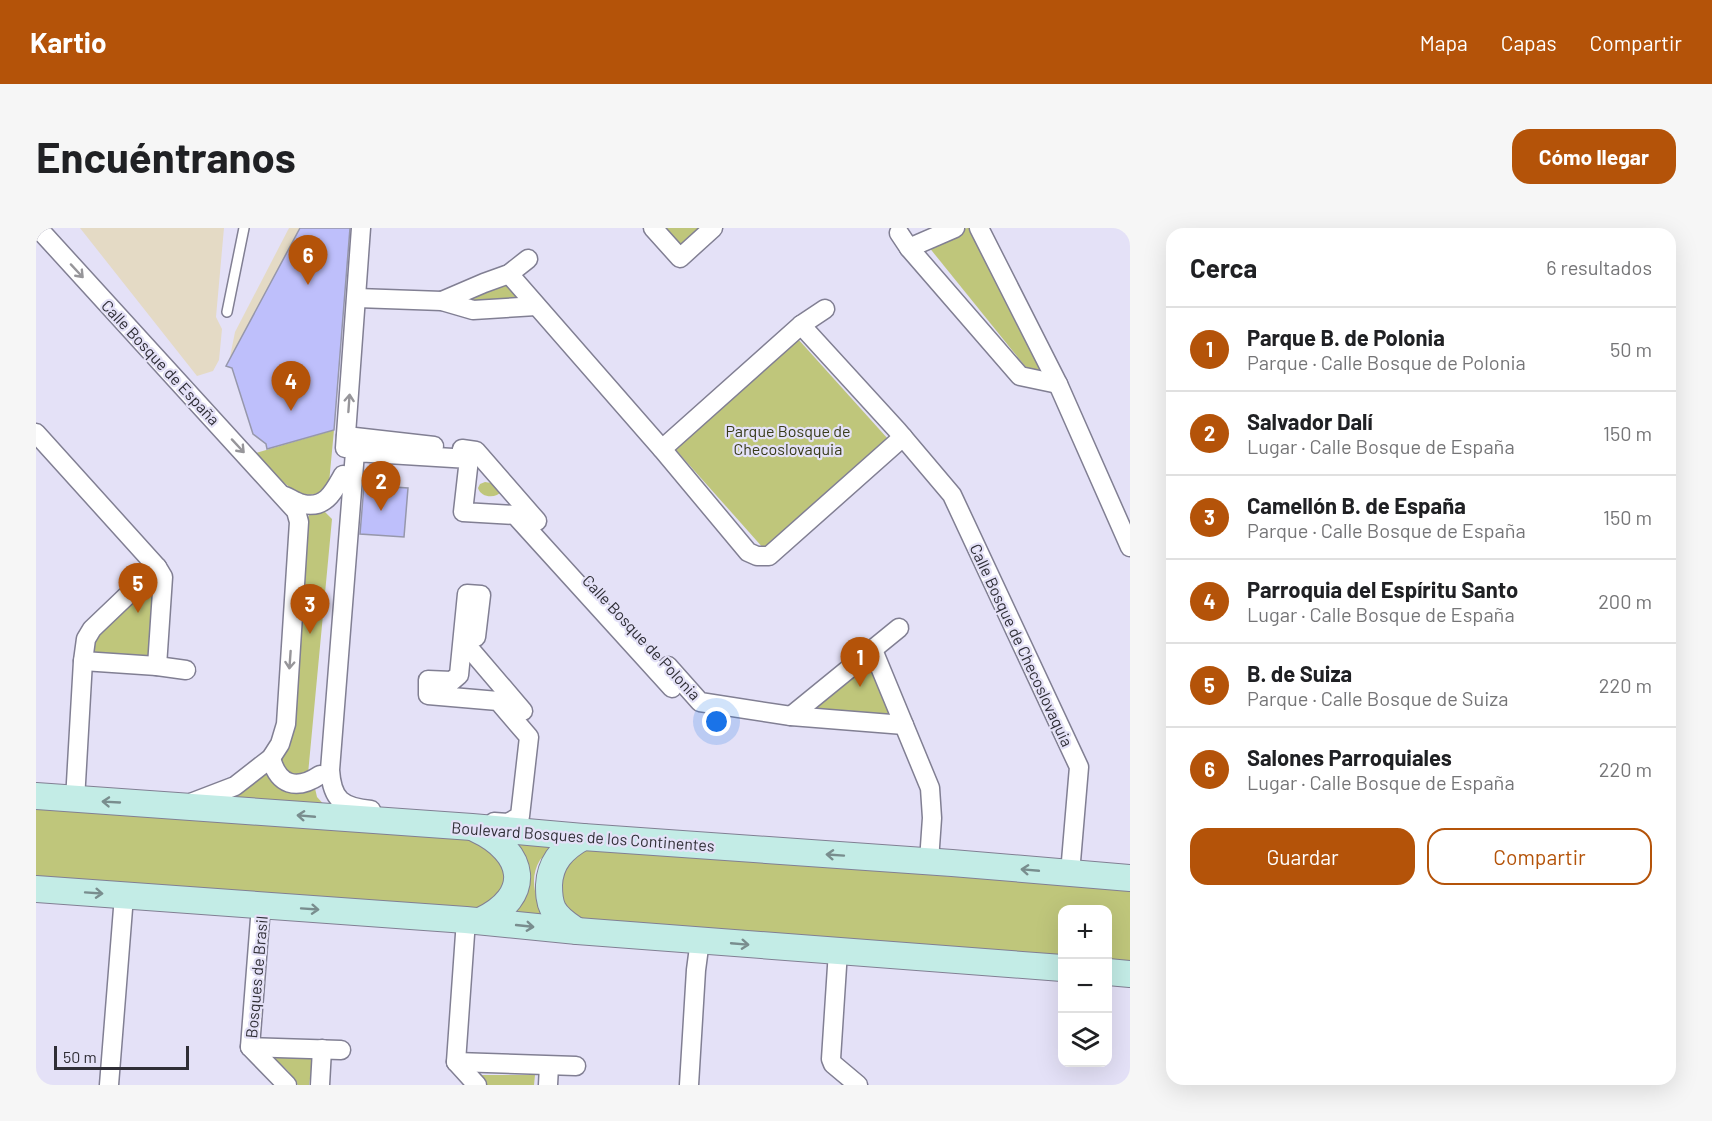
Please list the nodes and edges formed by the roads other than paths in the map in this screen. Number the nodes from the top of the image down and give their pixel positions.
1 (38, 228) edge
2 (244, 228) edge
3 (361, 228) edge
4 (652, 228) edge
5 (713, 228) edge
6 (955, 228) edge
7 (979, 228) edge
8 (528, 259) dead end
9 (509, 274) junction
10 (357, 298) junction
11 (442, 301) junction
12 (536, 306) junction
13 (825, 309) dead end
14 (226, 312) dead end
15 (801, 325) junction
16 (1058, 384) junction
17 (36, 433) edge
18 (346, 436) junction
19 (903, 437) junction
20 (662, 449) junction
21 (476, 451) junction
22 (343, 475) junction
23 (283, 495) junction
24 (522, 505) junction
25 (1130, 547) edge
26 (158, 567) junction
27 (473, 603) dead end
28 (899, 628) dead end
29 (473, 643) junction
30 (873, 650) junction
31 (82, 661) junction
32 (157, 666) junction
33 (186, 670) dead end
34 (672, 688) dead end
35 (435, 689) dead end
36 (463, 691) junction
37 (508, 694) junction
38 (791, 716) junction
39 (904, 725) junction
40 (271, 758) junction
41 (320, 775) junction
42 (36, 796) edge
43 (75, 800) junction
44 (183, 806) junction
45 (359, 820) junction
46 (472, 828) junction
47 (528, 832) junction
48 (583, 837) junction
49 (929, 861) junction
50 (1070, 873) junction
51 (1130, 878) edge
52 (36, 889) edge
53 (124, 896) junction
54 (261, 906) junction
55 (473, 921) junction
56 (577, 931) junction
57 (700, 940) junction
58 (838, 951) junction
59 (1058, 968) edge
60 (1112, 972) edge
61 (1130, 974) edge
62 (250, 1047) junction
63 (322, 1050) junction
64 (341, 1050) dead end
65 (456, 1062) junction
66 (549, 1066) junction
67 (576, 1066) dead end
68 (109, 1085) edge
69 (287, 1085) edge
70 (320, 1085) edge
71 (477, 1085) edge
72 (548, 1085) edge
73 (689, 1085) edge
74 (858, 1085) edge

1 -> 23 street, Calle Bosque de España
2 - 14 lane
3 - 10 street
4 - 5 street
6 - 16 street
7 - 16 street
8 - 9 street
9 - 11 street
9 - 12 street
10 - 11 street
18 -> 10 street
11 - 12 street
12 - 20 street
13 - 15 street
15 - 19 street, Calle Bosque de Checoslovaquia
15 - 20 street
16 - 25 street
17 - 26 street
18 - 21 street
18 - 22 street
19 - 20 street
19 - 50 street, Calle Bosque de Checoslovaquia
21 - 24 street, Calle Bosque de Polonia
21 - 24 street
22 - 23 street
22 - 41 street
23 -> 40 street, Calle Bosque de España
24 - 38 street, Calle Bosque de Polonia
26 - 31 street
26 - 32 street
27 - 29 street
28 - 30 street
29 - 34 street
29 - 36 street
29 - 37 street
30 - 38 street
30 - 39 street
31 - 32 street
31 - 43 street
32 - 33 street
35 - 36 street
36 - 37 street
37 - 47 street
38 - 39 street, Calle Bosque de Polonia
39 - 49 street
40 - 41 street
40 - 44 street, Calle Bosque de España
41 - 45 street
42 - 43 street, Boulevard Bosques de los Continentes
44 -> 43 street, Boulevard Bosques de los Continentes
45 -> 44 street, Boulevard Bosques de los Continentes
45 - 46 street, Boulevard Bosques de los Continentes
46 - 47 street, Boulevard Bosques de los Continentes
46 - 55 street
47 - 48 street, Boulevard Bosques de los Continentes
49 -> 48 street, Boulevard Bosques de los Continentes
48 - 56 street
50 -> 49 street, Boulevard Bosques de los Continentes
50 - 51 street, Boulevard Bosques de los Continentes
52 -> 53 street
53 - 54 street
53 - 68 street
54 -> 55 street
54 - 62 street, Bosques de Brasil
55 -> 56 street
55 - 65 street
56 - 57 street
57 -> 58 street
57 - 73 street
58 - 59 street
58 - 74 street
60 - 61 street
62 - 63 street, Bosques de Brasil
62 - 69 street, Bosques de Brasil
63 - 64 street, Bosques de Brasil
63 - 70 street
65 - 66 street
65 - 71 street
66 - 67 street
66 - 72 street

